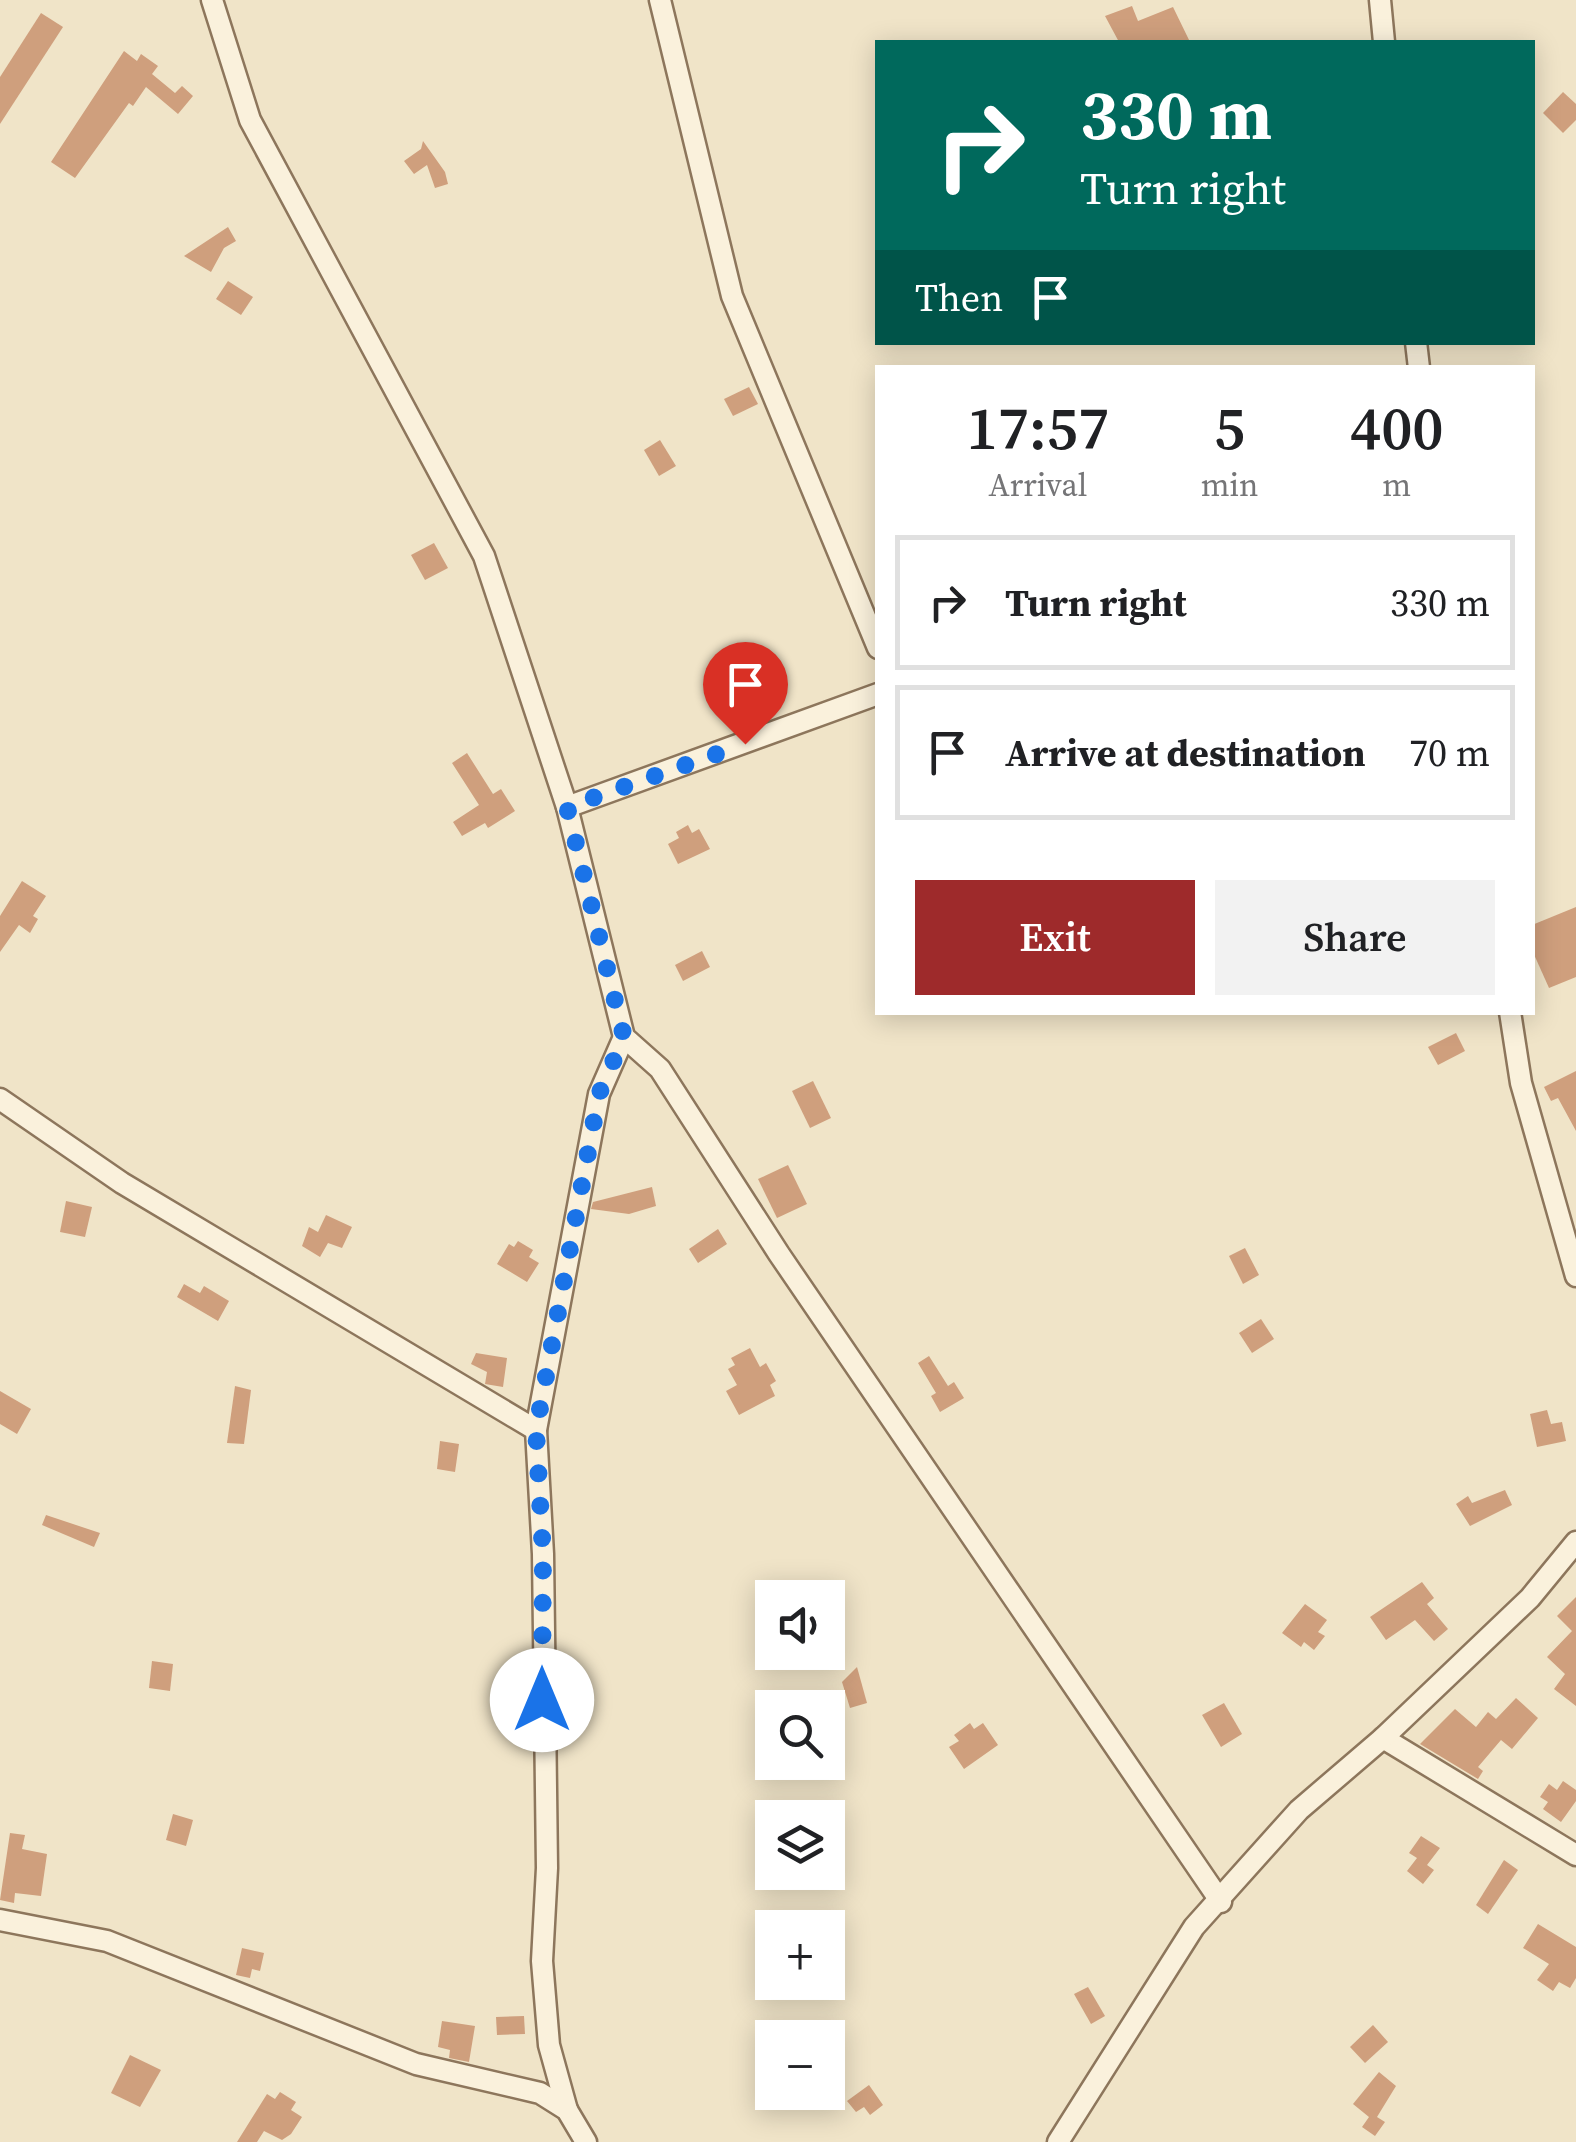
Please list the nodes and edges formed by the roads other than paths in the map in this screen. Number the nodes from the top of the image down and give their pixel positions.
1 (212, 0) edge
2 (660, 0) edge
3 (1380, 0) edge
4 (1384, 40) edge
5 (875, 641) edge
6 (875, 695) edge
7 (567, 807) junction
8 (1510, 1015) edge
9 (624, 1037) junction
10 (0, 1099) edge
11 (1576, 1276) edge
12 (536, 1430) junction
13 (1576, 1542) edge
14 (1383, 1738) junction
15 (1576, 1856) edge
16 (1220, 1902) junction
17 (0, 1920) edge
18 (567, 2110) junction
19 (586, 2142) edge
20 (1058, 2142) edge

1 - 7 street
2 - 5 street
3 - 4 street
6 - 7 street
7 - 9 street
8 - 11 street
9 - 12 street
9 - 16 street
10 - 12 street
12 - 18 street
13 - 14 street
14 - 15 street
14 - 16 street
16 - 20 street
17 - 18 street
18 - 19 street

